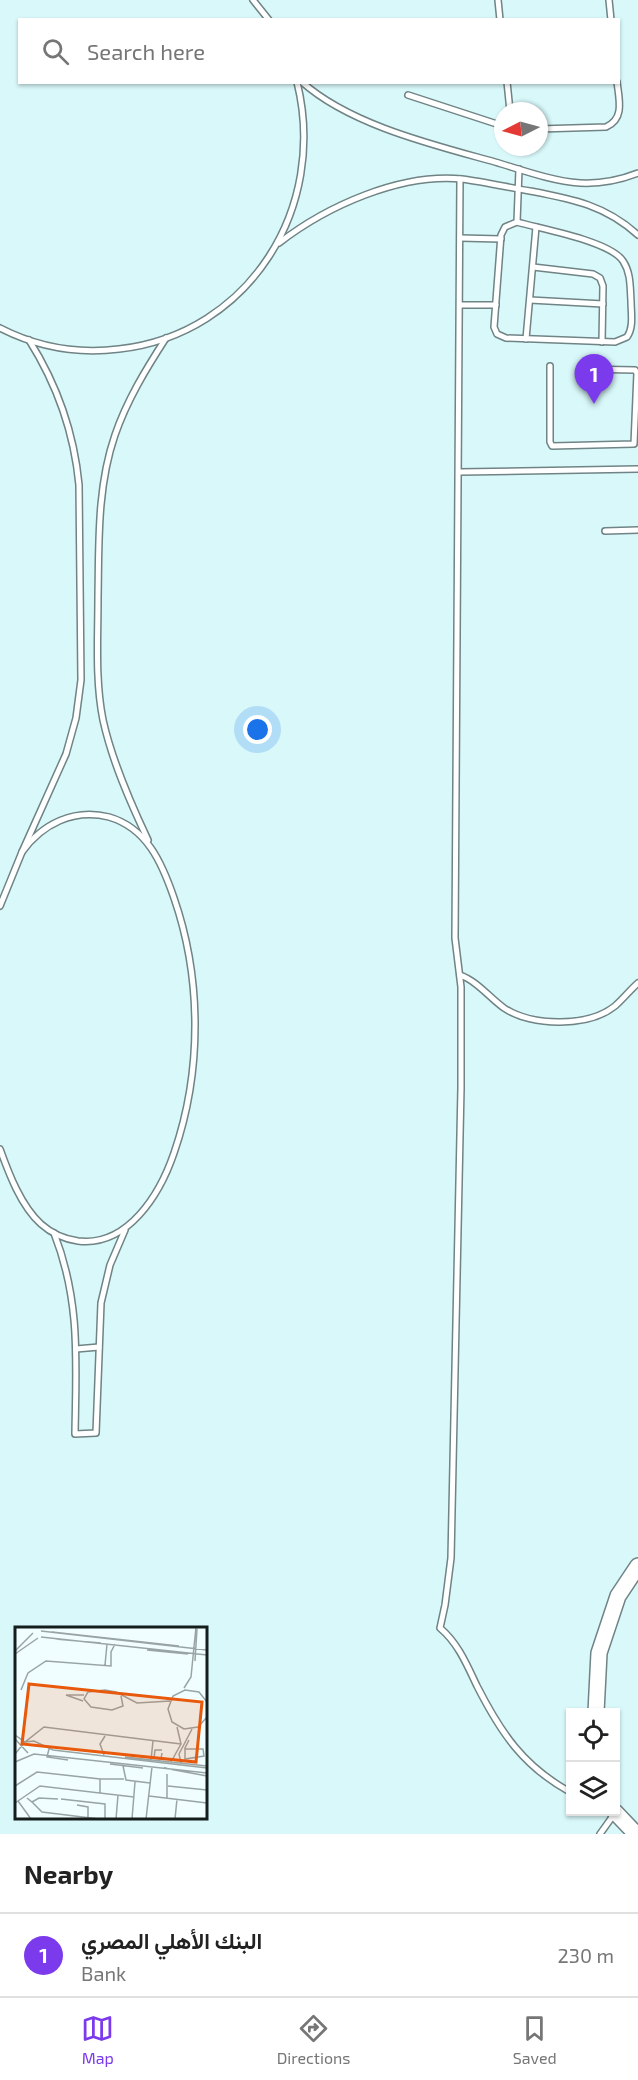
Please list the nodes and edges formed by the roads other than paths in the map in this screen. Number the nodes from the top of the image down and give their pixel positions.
1 (253, 0) edge
2 (498, 0) edge
3 (609, 0) edge
4 (266, 18) edge
5 (500, 18) edge
6 (611, 18) edge
7 (297, 84) edge
8 (305, 84) edge
9 (507, 84) edge
10 (617, 84) edge
11 (408, 95) dead end
12 (509, 102) edge
13 (494, 123) edge
14 (548, 129) edge
15 (519, 169) junction
16 (638, 173) edge
17 (460, 179) junction
18 (519, 189) junction
19 (517, 222) junction
20 (536, 227) junction
21 (638, 235) edge
22 (460, 238) junction
23 (501, 239) junction
24 (278, 244) junction
25 (533, 267) junction
26 (530, 300) junction
27 (603, 304) junction
28 (460, 305) junction
29 (496, 305) junction
30 (0, 328) edge
31 (166, 338) junction
32 (526, 339) junction
33 (29, 340) junction
34 (602, 342) junction
35 (550, 366) dead end
36 (581, 369) dead end
37 (637, 401) edge
38 (638, 469) edge
39 (460, 472) junction
40 (638, 530) edge
41 (605, 531) dead end
42 (150, 844) junction
43 (22, 852) junction
44 (0, 906) edge
45 (460, 975) junction
46 (638, 983) edge
47 (0, 1149) edge
48 (125, 1229) junction
49 (54, 1233) junction
50 (99, 1347) junction
51 (76, 1349) junction
52 (638, 1566) edge
53 (596, 1708) edge
54 (566, 1789) edge
55 (611, 1816) edge
56 (618, 1816) edge
57 (600, 1834) edge
58 (636, 1834) edge

1 - 4 lane
2 - 5 lane
3 - 6 lane
7 - 24 lane
8 - 15 lane
9 - 12 lane
10 - 14 lane
11 - 13 lane
15 - 16 lane
15 - 18 lane
17 - 18 lane
17 - 22 lane
17 - 24 lane
18 - 19 lane
18 - 21 lane
19 - 20 lane
19 - 23 lane
20 - 25 lane
20 - 34 lane
22 - 23 lane
22 - 28 lane
23 - 29 lane
24 - 31 lane
25 - 26 lane
25 - 27 lane
26 - 27 lane
26 - 32 lane
27 - 34 lane
28 - 29 lane
28 - 39 lane
29 - 32 lane
30 - 33 lane
31 - 33 lane
31 - 42 lane
32 - 34 lane
33 - 43 lane
35 - 37 lane
36 - 37 lane
38 - 39 lane
39 - 45 lane
40 - 41 lane
42 - 43 lane
42 - 48 lane
43 - 44 lane
45 - 46 lane
45 - 54 lane
47 - 49 lane
48 - 49 lane
48 - 50 lane
49 - 51 lane
50 - 51 lane
50 - 51 lane
52 - 53 street
55 - 57 lane
56 - 58 street

